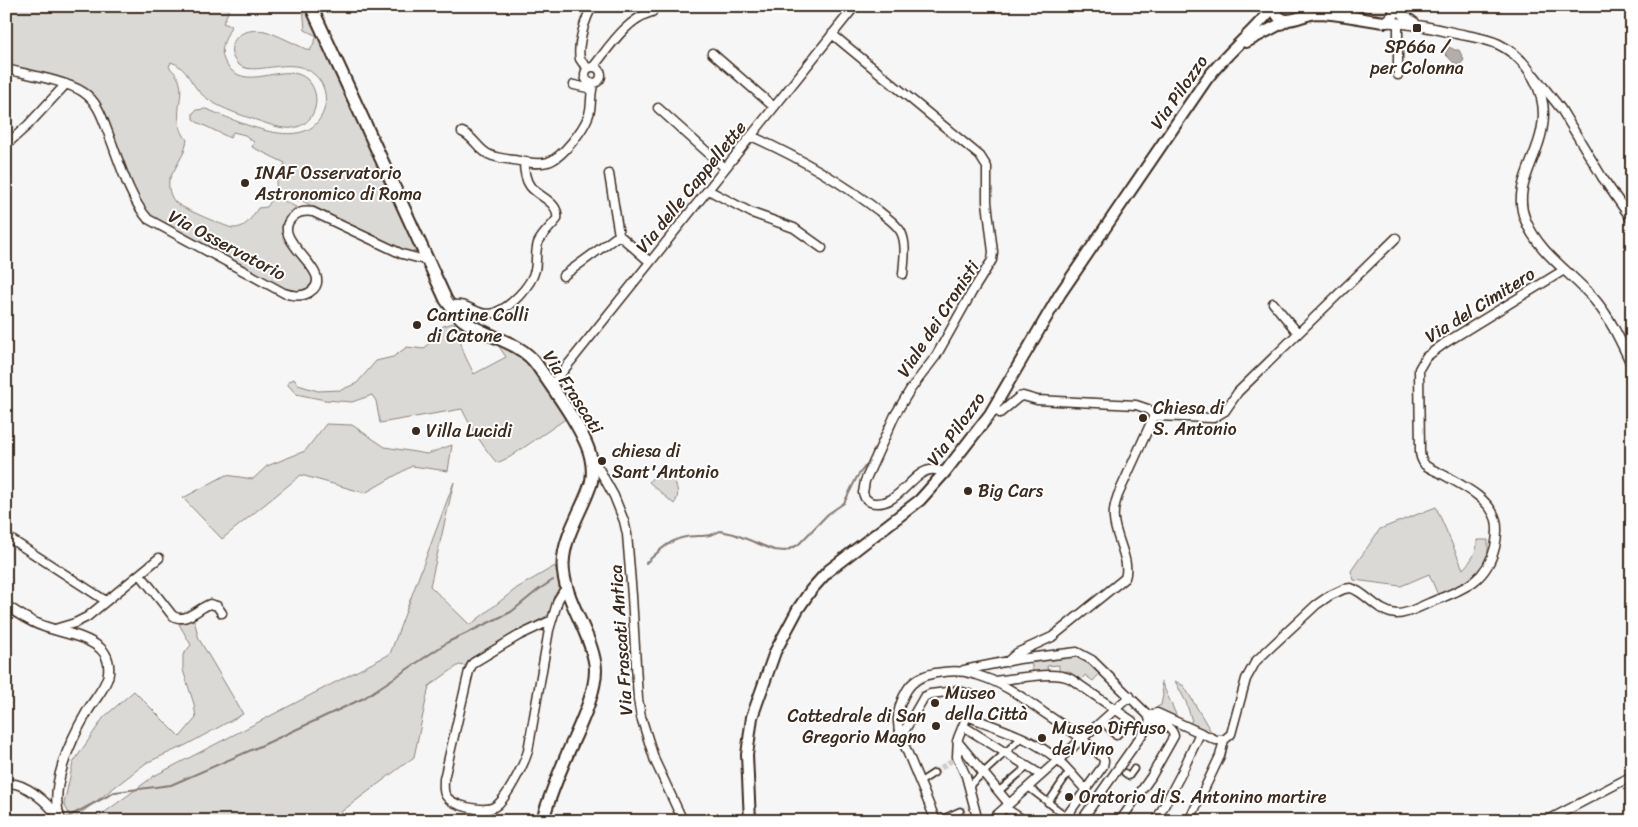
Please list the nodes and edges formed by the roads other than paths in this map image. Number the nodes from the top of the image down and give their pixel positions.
1 (311, 6) edge
2 (593, 6) edge
3 (855, 6) edge
4 (1274, 6) edge
5 (1319, 6) edge
6 (1360, 6) edge
7 (1396, 8) edge
8 (652, 12) dead end
9 (1288, 20) junction
10 (1386, 22) junction
11 (1398, 22) junction
12 (1420, 26) junction
13 (832, 34) junction
14 (712, 52) dead end
15 (1228, 53) junction
16 (591, 67) junction
17 (1528, 68) junction
18 (6, 69) edge
19 (1398, 75) dead end
20 (66, 84) junction
21 (574, 85) dead end
22 (593, 86) junction
23 (774, 107) junction
24 (658, 108) dead end
25 (462, 132) dead end
26 (751, 136) junction
27 (6, 145) edge
28 (524, 162) junction
29 (725, 168) junction
30 (609, 174) dead end
31 (708, 190) junction
32 (1632, 220) edge
33 (619, 235) junction
34 (1396, 238) dead end
35 (822, 248) dead end
36 (429, 262) junction
37 (650, 262) junction
38 (1564, 270) junction
39 (903, 274) dead end
40 (563, 276) dead end
41 (1273, 303) dead end
42 (450, 306) junction
43 (1298, 333) junction
44 (1632, 365) edge
45 (551, 386) junction
46 (993, 408) junction
47 (1154, 416) junction
48 (591, 458) junction
49 (945, 472) junction
50 (6, 536) edge
51 (159, 558) dead end
52 (140, 574) junction
53 (568, 589) junction
54 (106, 602) junction
55 (6, 606) edge
56 (222, 613) dead end
57 (552, 620) junction
58 (53, 630) junction
59 (1007, 662) junction
60 (960, 671) junction
61 (993, 681) junction
62 (956, 689) dead end
63 (947, 692) dead end
64 (976, 695) dead end
65 (1130, 696) junction
66 (1115, 709) junction
67 (1149, 717) junction
68 (1102, 721) junction
69 (1132, 721) joint
70 (963, 726) junction
71 (1200, 733) junction
72 (901, 737) junction
73 (1022, 738) junction
74 (1083, 738) junction
75 (1224, 740) junction
76 (957, 741) junction
77 (1005, 753) junction
78 (1058, 760) junction
79 (1028, 766) junction
80 (1134, 769) dead end
81 (1069, 772) junction
82 (1125, 772) dead end
83 (934, 773) tunnel mouth
84 (984, 773) junction
85 (1042, 775) junction
86 (1632, 776) edge
87 (920, 782) junction
88 (6, 784) edge
89 (969, 786) junction
90 (1029, 786) junction
91 (1085, 788) junction
92 (999, 792) junction
93 (1048, 803) junction
94 (1007, 806) junction
95 (960, 811) tunnel mouth
96 (1065, 818) edge
97 (60, 819) edge
98 (1191, 819) edge
99 (992, 820) edge
100 (1023, 820) edge
101 (542, 821) edge
102 (683, 821) edge
103 (750, 821) edge
104 (937, 821) edge
105 (978, 821) edge
106 (1081, 821) edge
107 (1120, 821) edge
108 (1156, 821) edge
109 (1546, 821) edge

1 - 36 main road, Via Frascati
2 - 16 street
3 - 13 street, Via delle Cappellette
4 - 9 main road
4 - 15 main road, Via Pilozzo
5 - 6 main road
7 - 10 main road
7 - 12 street
8 - 16 street
9 - 10 main road, Via Pilozzo
9 - 15 main road, Via Pilozzo
10 - 11 street
11 - 12 street
11 - 19 street
12 - 17 street
13 - 23 street, Via delle Cappellette
13 - 49 street, Viale dei Cronisti
14 - 23 street
15 - 46 main road, Via Pilozzo
16 - 22 street
16 - 22 street
17 - 32 street
17 - 38 street
18 - 20 street, Via Osservatorio
20 - 27 street
20 - 36 street, Via Osservatorio
21 - 22 street
22 - 28 street
23 - 26 street, Via delle Cappellette
24 - 29 street
25 - 28 street
26 - 29 street, Via delle Cappellette
26 - 39 street
28 - 42 street
29 - 31 street, Via delle Cappellette
30 - 33 street
31 - 35 street
31 - 37 street, Via delle Cappellette
33 - 37 street
33 - 40 street
34 - 43 street
36 - 42 main road, Via Frascati
37 - 45 street, Via delle Cappellette
38 - 44 street
38 - 75 street, Via del Cimitero
41 - 43 street
42 - 45 main road, Via Frascati
43 - 47 street
45 - 48 main road, Via Frascati
46 - 47 street
46 - 49 main road, Via Pilozzo
47 - 59 street
48 - 53 main road, Via Frascati
48 - 102 street, Via Frascati Antica
49 - 103 main road, Via Pilozzo
50 - 54 street
51 - 52 street
52 - 54 street
52 - 56 street
53 - 57 street
53 - 101 main road, Via Frascati
54 - 58 street
55 - 58 street
57 - 57 street
58 - 97 street
59 - 60 street
59 - 65 street
60 - 61 street
60 - 72 street
61 - 66 street
61 - 74 street
62 - 64 street
63 - 72 street
65 - 66 street
65 - 67 street
66 - 68 street
66 - 69 street
67 - 71 street
67 - 106 street
67 - 107 street
68 - 69 street
68 - 74 street
70 - 73 street
70 - 76 street
70 - 77 street
71 - 75 street
71 - 108 street
72 - 87 street
73 - 77 street
73 - 78 street
74 - 78 street
74 - 91 street
75 - 98 street
76 - 84 street
76 - 89 street
77 - 79 street
77 - 84 street
78 - 81 street
78 - 85 street
79 - 85 street
79 - 92 street
80 - 82 street
81 - 91 street
81 - 93 street
83 - 87 street
84 - 89 street
84 - 92 street
85 - 90 street
86 - 109 street
87 - 104 street
88 - 97 street
89 - 105 street
90 - 93 street
90 - 94 street
91 - 96 street
92 - 94 street
93 - 96 street
94 - 99 street
94 - 100 street
95 - 104 street

